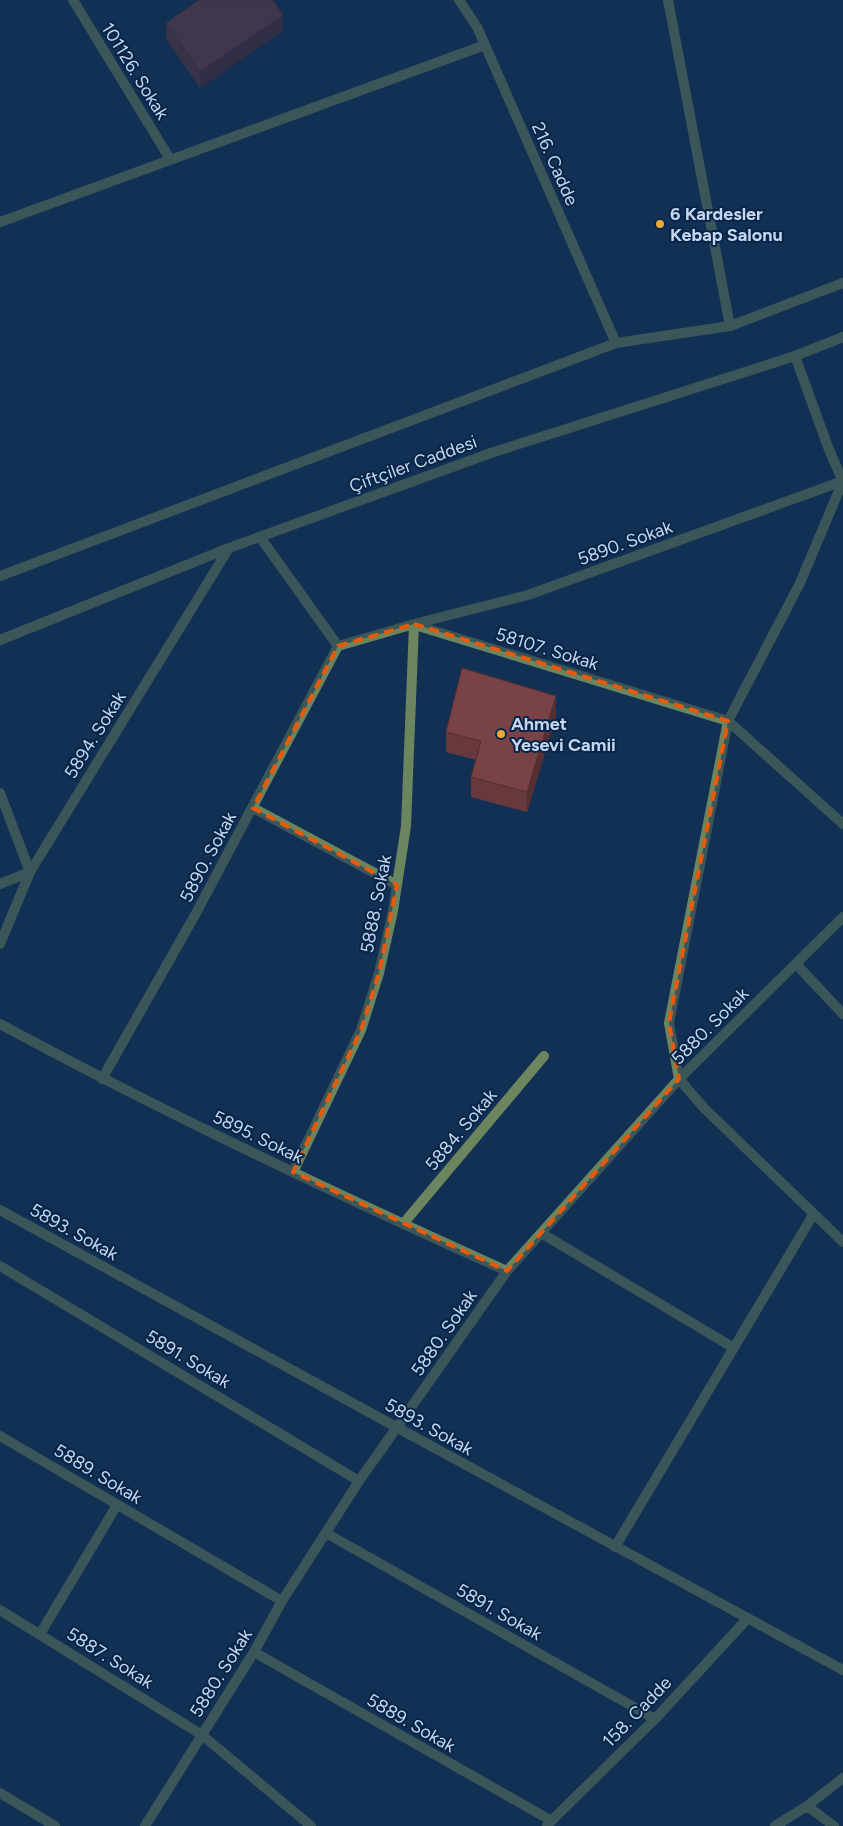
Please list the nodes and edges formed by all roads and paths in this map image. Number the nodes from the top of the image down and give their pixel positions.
1 (73, 0) edge
2 (459, 0) edge
3 (668, 0) edge
4 (485, 45) junction
5 (170, 159) junction
6 (0, 222) edge
7 (843, 283) edge
8 (730, 326) junction
9 (843, 337) edge
10 (616, 343) junction
11 (795, 356) junction
12 (843, 481) edge
13 (260, 537) junction
14 (229, 548) junction
15 (0, 576) edge
16 (414, 624) junction
17 (0, 640) edge
18 (338, 646) junction
19 (728, 721) junction
20 (0, 793) edge
21 (252, 808) junction
22 (843, 824) edge
23 (30, 872) junction
24 (0, 884) edge
25 (397, 885) junction
26 (843, 917) edge
27 (0, 944) edge
28 (796, 964) junction
29 (843, 1014) edge
30 (0, 1024) edge
31 (544, 1056) dead end
32 (102, 1079) junction
33 (679, 1079) junction
34 (293, 1172) junction
35 (0, 1210) edge
36 (813, 1215) junction
37 (403, 1224) junction
38 (541, 1233) junction
39 (843, 1242) edge
40 (0, 1266) edge
41 (507, 1271) junction
42 (734, 1348) junction
43 (398, 1428) junction
44 (0, 1436) edge
45 (359, 1481) junction
46 (117, 1505) junction
47 (326, 1533) junction
48 (615, 1547) junction
49 (282, 1601) junction
50 (0, 1610) edge
51 (748, 1618) junction
52 (40, 1634) junction
53 (254, 1652) junction
54 (843, 1670) edge
55 (655, 1719) junction
56 (202, 1735) junction
57 (843, 1778) edge
58 (0, 1793) edge
59 (807, 1806) junction
60 (549, 1824) edge
61 (55, 1826) edge
62 (145, 1826) edge
63 (311, 1826) edge
64 (775, 1826) edge
65 (834, 1826) edge

1 - 5 street, 101126. Sokak
2 - 4 street, 216. Cadde
3 - 8 street
4 - 5 street
4 - 10 street, 216. Cadde
5 - 6 street
7 - 8 street
8 - 10 street
9 - 11 street, Çiftçiler Caddesi
10 - 15 street
11 - 12 street
11 - 13 street, Çiftçiler Caddesi
12 - 16 street, 5890. Sokak
12 - 19 street
13 - 14 street, Çiftçiler Caddesi
13 - 18 street
14 - 17 street, Çiftçiler Caddesi
14 - 23 street, 5894. Sokak
16 - 18 street
16 - 19 street, 58107. Sokak
16 - 25 street, 5888. Sokak
18 - 21 street, 5890. Sokak
19 - 22 street, 58107. Sokak
19 - 33 street
20 - 23 street
21 - 25 street
21 - 32 street, 5890. Sokak
23 - 24 street
23 - 27 street, 5894. Sokak
25 - 34 street, 5888. Sokak
26 - 28 street, 5880. Sokak
28 - 29 street
28 - 33 street, 5880. Sokak
30 - 32 street, 5895. Sokak
31 - 37 street, 5884. Sokak
32 - 34 street, 5895. Sokak
33 - 36 street
33 - 38 street, 5880. Sokak
34 - 37 street, 5895. Sokak
35 - 43 street, 5893. Sokak
36 - 39 street
36 - 42 street
37 - 41 street, 5895. Sokak
38 - 41 street, 5880. Sokak
38 - 42 street
40 - 45 street, 5891. Sokak
41 - 43 street, 5880. Sokak
42 - 48 street
43 - 45 street, 5880. Sokak
43 - 48 street, 5893. Sokak
44 - 46 street, 5889. Sokak
45 - 47 street, 5880. Sokak
46 - 49 street, 5889. Sokak
46 - 52 street
47 - 49 street, 5880. Sokak
47 - 55 street, 5891. Sokak
48 - 51 street, 5893. Sokak
49 - 53 street, 5880. Sokak
50 - 52 street, 5887. Sokak
51 - 54 street, 5893. Sokak
51 - 55 street, 158. Cadde
52 - 56 street, 5887. Sokak
53 - 56 street, 5880. Sokak
53 - 60 street, 5889. Sokak
55 - 60 street, 158. Cadde
56 - 62 street, 5880. Sokak
56 - 63 street, 5887. Sokak
57 - 59 street
58 - 61 street
59 - 64 street
59 - 65 street

